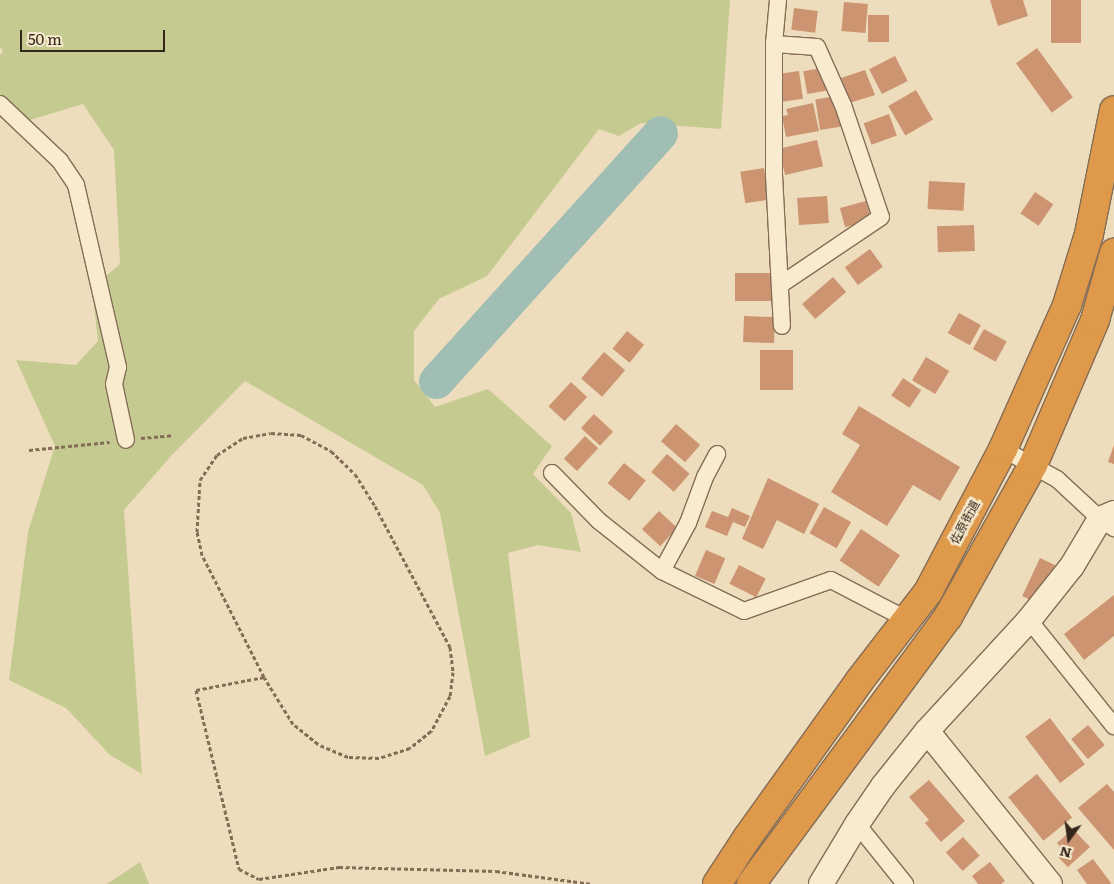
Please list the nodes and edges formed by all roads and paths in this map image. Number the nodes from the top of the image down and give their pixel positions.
1 (778, 0) edge
2 (774, 44) junction
3 (0, 104) edge
4 (1114, 110) edge
5 (1114, 253) edge
6 (780, 285) junction
7 (782, 326) dead end
8 (173, 435) dead end
9 (126, 440) junction
10 (1003, 449) junction
11 (29, 450) dead end
12 (717, 454) dead end
13 (1033, 465) junction
14 (552, 473) dead end
15 (1109, 520) edge
16 (662, 570) junction
17 (908, 620) junction
18 (1029, 620) junction
19 (264, 678) junction
20 (1114, 726) edge
21 (927, 731) junction
22 (857, 824) junction
23 (747, 838) junction
24 (756, 879) edge
25 (592, 884) edge
26 (700, 884) edge
27 (717, 884) edge
28 (822, 884) edge
29 (905, 884) edge
30 (1050, 884) edge

1 - 2 street
2 - 6 street
2 - 6 street
3 - 9 street
4 - 10 highway, 佐原街道
5 - 13 highway
6 - 7 street
8 - 9 path
9 - 11 path
10 - 13 street
10 - 17 highway, 佐原街道
12 - 16 street
13 - 15 street
13 - 24 highway
14 - 16 street
15 - 18 street
16 - 17 street
17 - 23 highway, 佐原街道
18 - 20 street
18 - 21 street
19 - 19 path
19 - 25 path
21 - 22 street
21 - 30 street
22 - 28 street
22 - 29 street
23 - 26 highway
23 - 27 highway, 佐原街道

